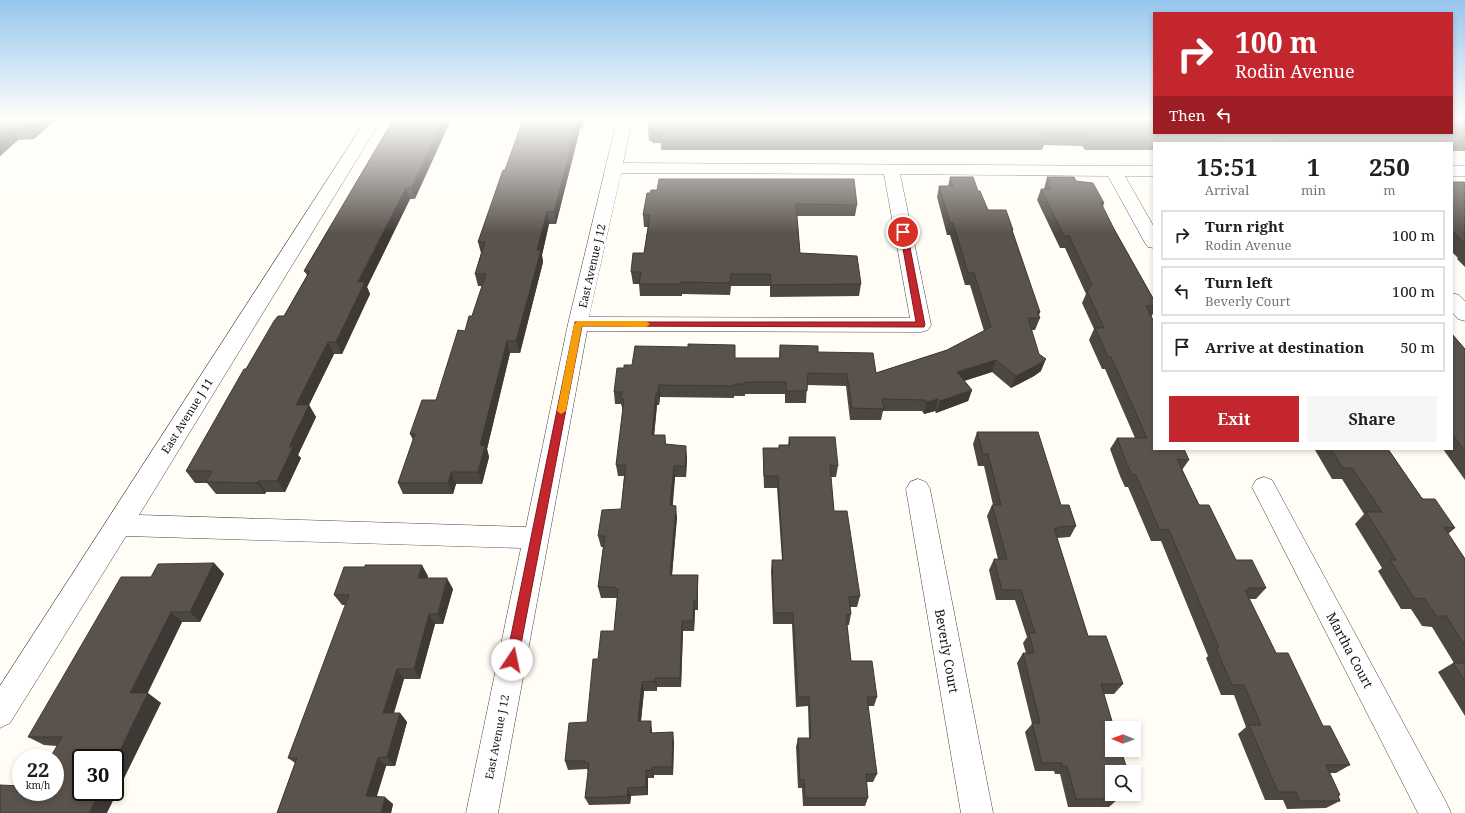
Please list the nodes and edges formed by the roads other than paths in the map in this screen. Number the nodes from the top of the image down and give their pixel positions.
1 (350, 158) edge
2 (617, 158) edge
3 (615, 168) junction
4 (891, 170) junction
5 (1114, 171) junction
6 (1153, 171) edge
7 (1453, 171) edge
8 (1465, 171) edge
9 (1153, 241) edge
10 (1453, 300) edge
11 (1465, 314) edge
12 (578, 324) junction
13 (1264, 487) dead end
14 (918, 489) dead end
15 (118, 525) junction
16 (537, 538) junction
17 (0, 713) edge
18 (482, 813) edge
19 (977, 813) edge
20 (1435, 813) edge

1 - 15 street, East Avenue J 11
2 - 3 street, East Avenue J 12
3 - 4 street
3 - 12 street, East Avenue J 12
4 - 5 street
4 - 12 street
5 - 6 street
5 - 9 street
7 - 8 street
10 - 11 street
12 - 16 street, East Avenue J 12
13 - 20 street, Martha Court
14 - 19 street, Beverly Court
15 - 16 street
15 - 17 street, East Avenue J 11
16 - 18 street, East Avenue J 12

